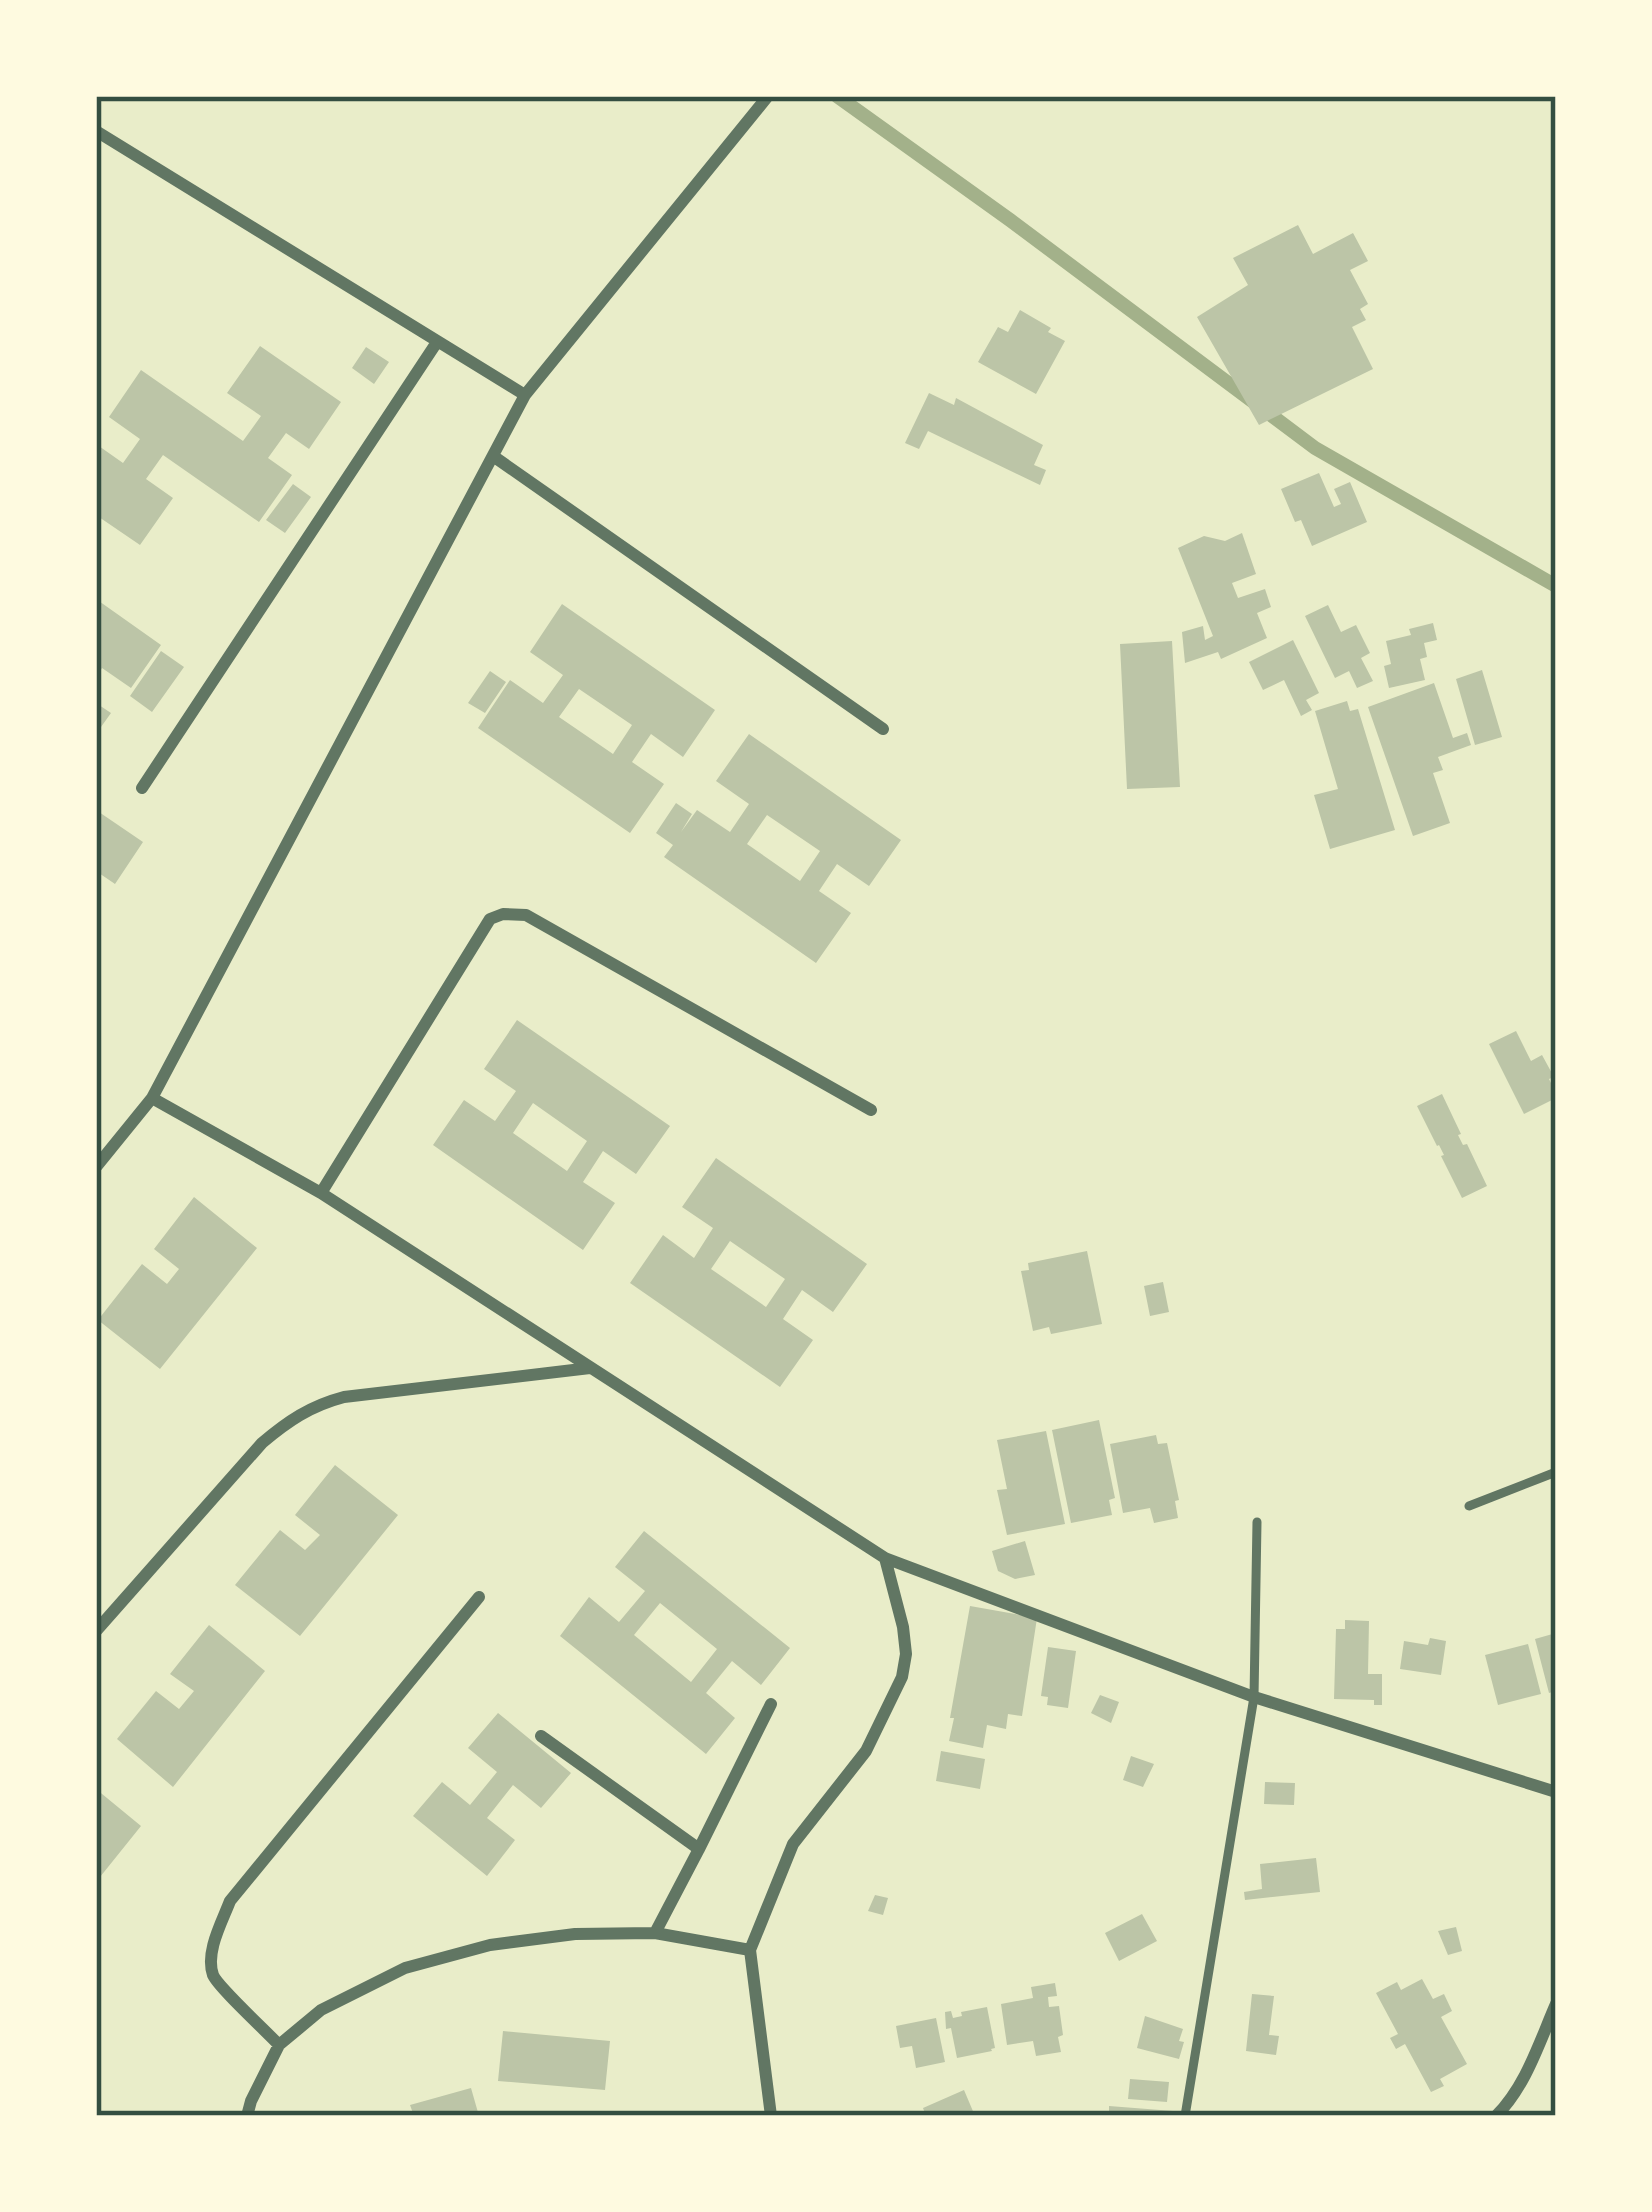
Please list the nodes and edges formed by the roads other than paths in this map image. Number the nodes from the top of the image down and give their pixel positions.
1 (768, 96) edge
2 (96, 130) edge
3 (437, 342) junction
4 (525, 394) junction
5 (493, 457) junction
6 (883, 729) dead end
7 (142, 788) dead end
8 (152, 1098) junction
9 (871, 1110) dead end
10 (96, 1167) edge
11 (322, 1193) junction
12 (591, 1367) junction
13 (1556, 1472) edge
14 (1469, 1506) dead end
15 (1257, 1522) dead end
16 (885, 1558) junction
17 (479, 1597) dead end
18 (96, 1631) edge
19 (1254, 1697) junction
20 (771, 1704) dead end
21 (541, 1736) dead end
22 (1556, 1792) edge
23 (699, 1849) junction
24 (655, 1933) junction
25 (750, 1950) junction
26 (1556, 2004) edge
27 (279, 2045) junction
28 (247, 2116) edge
29 (772, 2116) edge
30 (1184, 2116) edge
31 (1496, 2116) edge

1 - 4 street
2 - 3 street
3 - 4 street
3 - 7 street
4 - 5 street
5 - 6 street
5 - 8 street
8 - 10 street
8 - 11 street
9 - 11 street
11 - 12 street
12 - 16 street
12 - 18 street
13 - 14 lane
15 - 19 lane
16 - 19 street
16 - 25 street
17 - 27 street
19 - 22 street
19 - 30 lane
20 - 23 street
21 - 23 street
23 - 24 street
24 - 25 street
24 - 27 street
25 - 29 street
26 - 31 street
27 - 28 street

